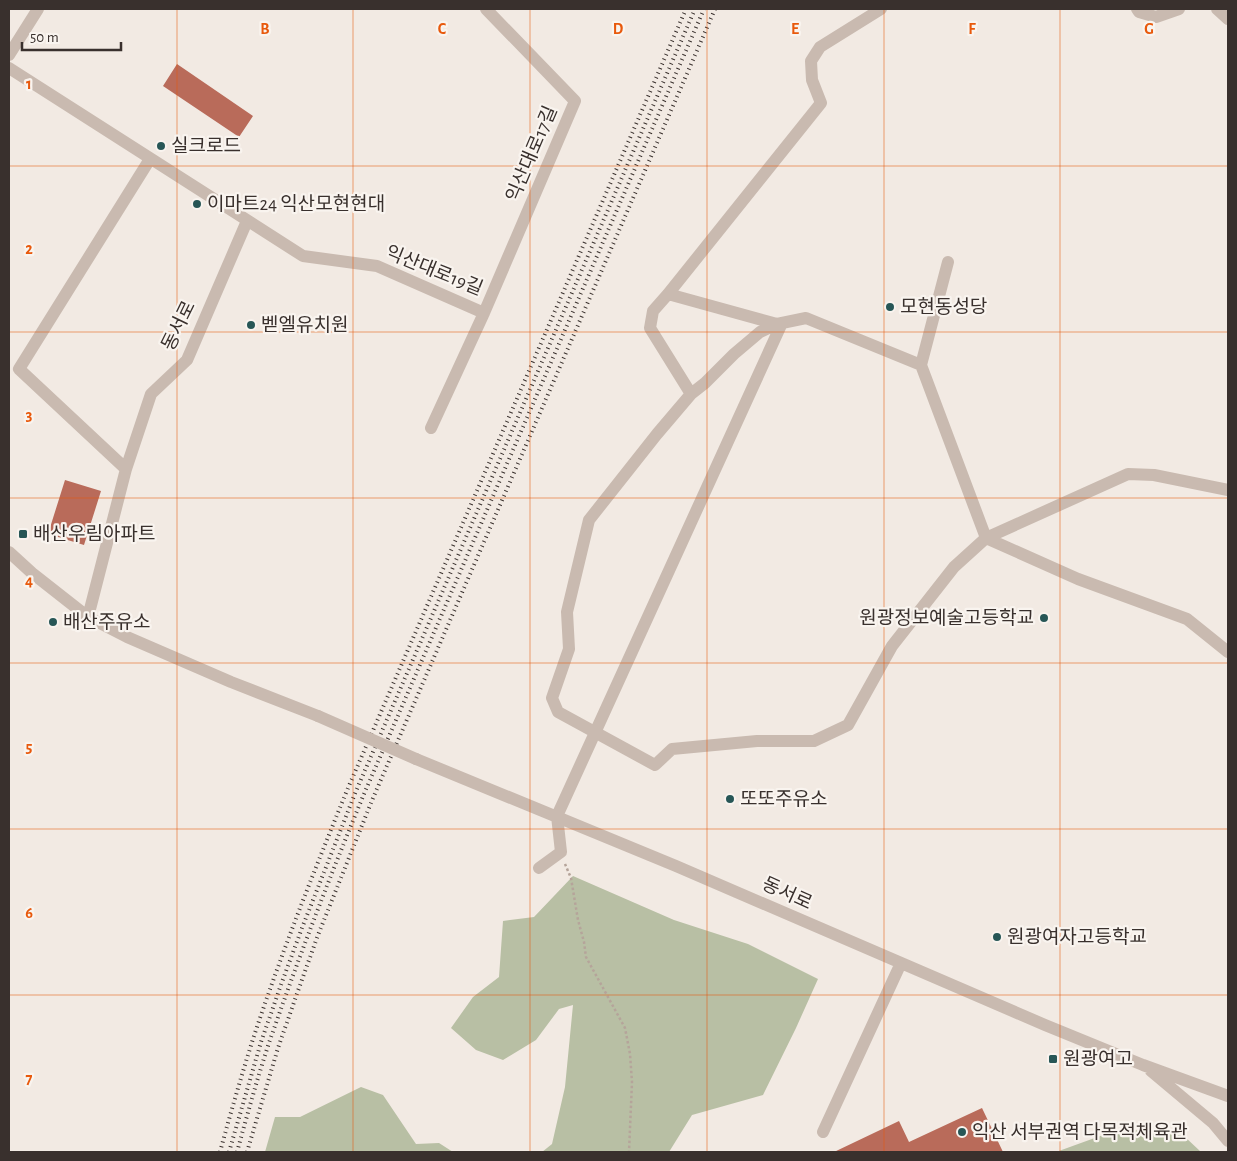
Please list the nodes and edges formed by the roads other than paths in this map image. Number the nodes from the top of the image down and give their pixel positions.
1 (38, 9) edge
2 (881, 9) edge
3 (1137, 9) edge
4 (1179, 9) edge
5 (1217, 9) edge
6 (492, 11) edge
7 (1228, 19) edge
8 (9, 55) edge
9 (9, 68) edge
10 (150, 159) junction
11 (247, 221) junction
12 (948, 262) dead end
13 (668, 294) junction
14 (484, 313) junction
15 (779, 323) junction
16 (921, 365) junction
17 (690, 394) junction
18 (431, 428) dead end
19 (126, 469) junction
20 (1228, 490) edge
21 (986, 538) junction
22 (9, 552) edge
23 (88, 617) junction
24 (1228, 652) edge
25 (595, 733) junction
26 (557, 816) junction
27 (539, 868) dead end
28 (901, 963) junction
29 (1144, 1065) junction
30 (1228, 1096) edge
31 (823, 1132) dead end
32 (1228, 1141) edge

1 - 8 street
2 - 13 street
3 - 4 street
5 - 7 street
6 - 14 street, 익산대로17길
9 - 10 street, 익산대로19길
10 - 11 street, 익산대로19길
10 - 19 street
11 - 14 street, 익산대로19길
11 - 19 street, 동서로
12 - 16 street
13 - 15 street
13 - 17 street
14 - 18 street, 익산대로19길
15 - 16 street
15 - 17 street
15 - 25 street
16 - 21 street
17 - 25 street
19 - 23 street, 동서로
20 - 21 street
21 - 24 street
21 - 25 street
22 - 23 street
23 - 26 street, 동서로, bridge
25 - 26 street
26 - 27 street
26 - 28 street, 동서로
28 - 29 street, 동서로
28 - 31 street
29 - 30 street, 동서로
29 - 32 street

